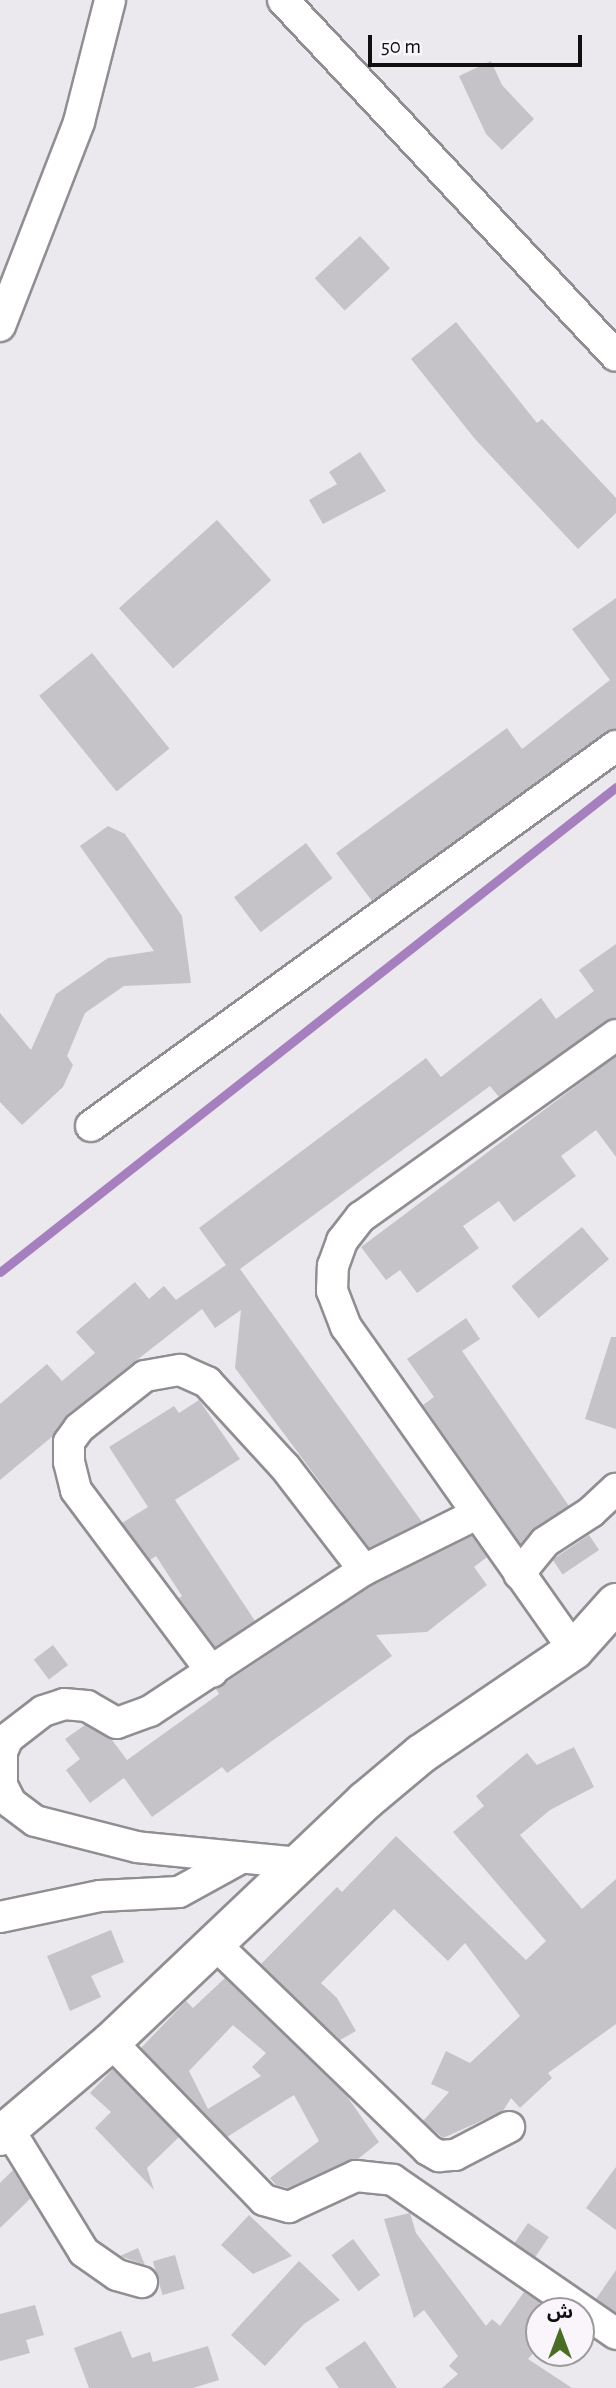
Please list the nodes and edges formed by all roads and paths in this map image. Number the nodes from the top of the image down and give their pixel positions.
1 (110, 0) edge
2 (283, 0) edge
3 (0, 326) edge
4 (616, 356) edge
5 (616, 746) edge
6 (616, 1035) edge
7 (91, 1126) dead end
8 (616, 1489) edge
9 (477, 1514) junction
10 (364, 1570) junction
11 (519, 1574) junction
12 (616, 1603) edge
13 (574, 1650) junction
14 (212, 1672) junction
15 (241, 1858) junction
16 (299, 1863) junction
17 (0, 1917) edge
18 (215, 1944) junction
19 (111, 2042) junction
20 (509, 2127) dead end
21 (4, 2132) edge
22 (142, 2281) dead end
23 (616, 2334) edge

1 - 3 street
2 - 4 street
5 - 7 street
6 - 9 street
8 - 11 street
9 - 10 street
9 - 11 street
10 - 14 street
10 - 14 street
11 - 13 street
12 - 13 main road
13 - 16 main road
14 - 15 street
15 - 16 street
15 - 17 street
16 - 18 main road
18 - 19 main road
18 - 20 street
19 - 21 main road
19 - 23 street
21 - 22 street

